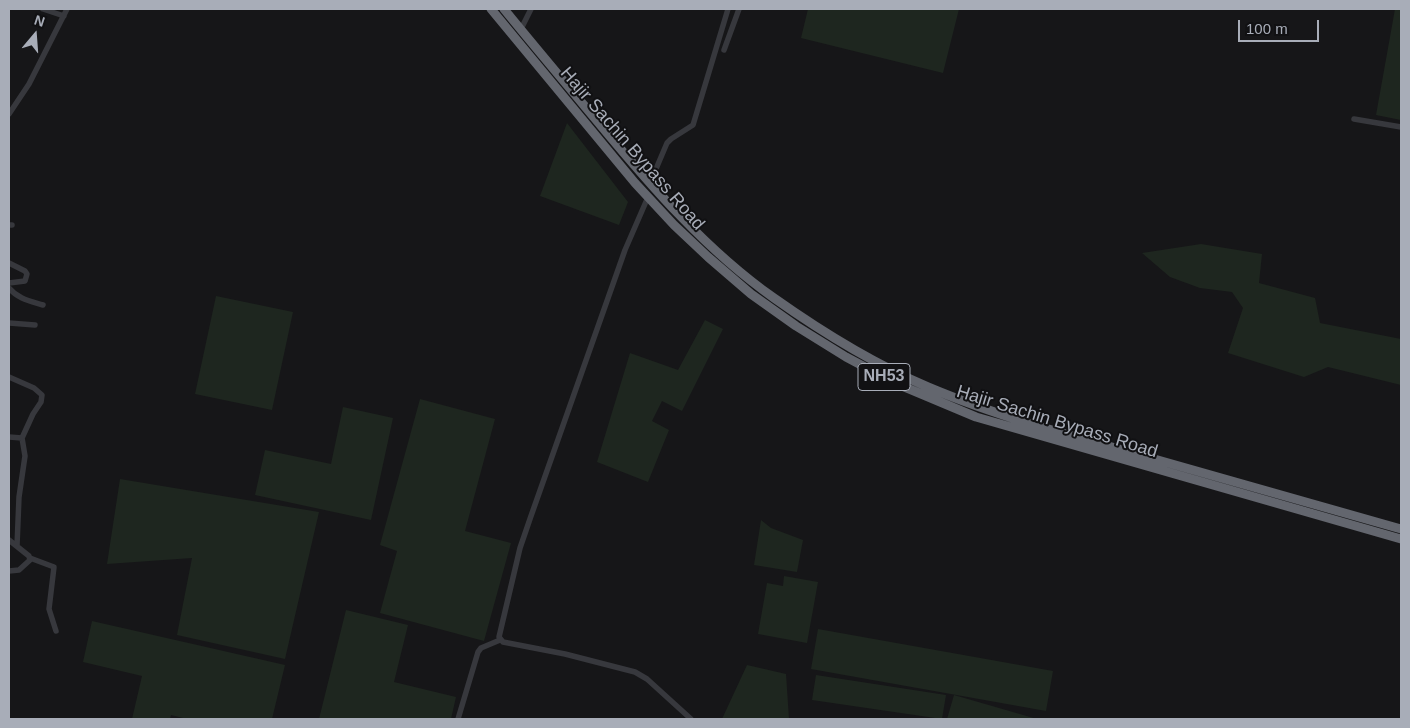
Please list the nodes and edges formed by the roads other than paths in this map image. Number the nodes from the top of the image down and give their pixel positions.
1 (42, 9) edge
2 (67, 9) edge
3 (491, 9) edge
4 (504, 9) edge
5 (531, 9) edge
6 (728, 9) edge
7 (739, 9) edge
8 (64, 16) junction
9 (521, 29) junction
10 (724, 50) dead end
11 (9, 114) edge
12 (1354, 119) dead end
13 (1401, 127) edge
14 (650, 183) junction
15 (648, 197) junction
16 (9, 263) edge
17 (9, 283) edge
18 (9, 288) edge
19 (43, 306) dead end
20 (9, 323) edge
21 (35, 324) dead end
22 (9, 377) edge
23 (9, 437) edge
24 (22, 438) junction
25 (1401, 528) edge
26 (1401, 539) edge
27 (9, 540) edge
28 (17, 546) junction
29 (30, 558) junction
30 (9, 571) edge
31 (56, 632) dead end
32 (500, 640) junction
33 (458, 719) edge
34 (691, 719) edge

1 - 8 street
2 - 8 street
3 - 15 highway, Hajir Sachin Bypass Road / NH53
4 - 9 highway, NH53
5 - 9 street
6 - 14 street
7 - 10 street
8 - 11 street
9 - 14 highway, NH53
12 - 13 street
14 - 25 highway, NH53
15 - 26 highway, Hajir Sachin Bypass Road / NH53
15 - 32 street
16 - 17 street
18 - 19 street
20 - 21 street
22 - 24 street
23 - 24 street
24 - 28 street
27 - 28 street
28 - 29 street
29 - 30 street
29 - 31 street
32 - 33 street
32 - 34 street

